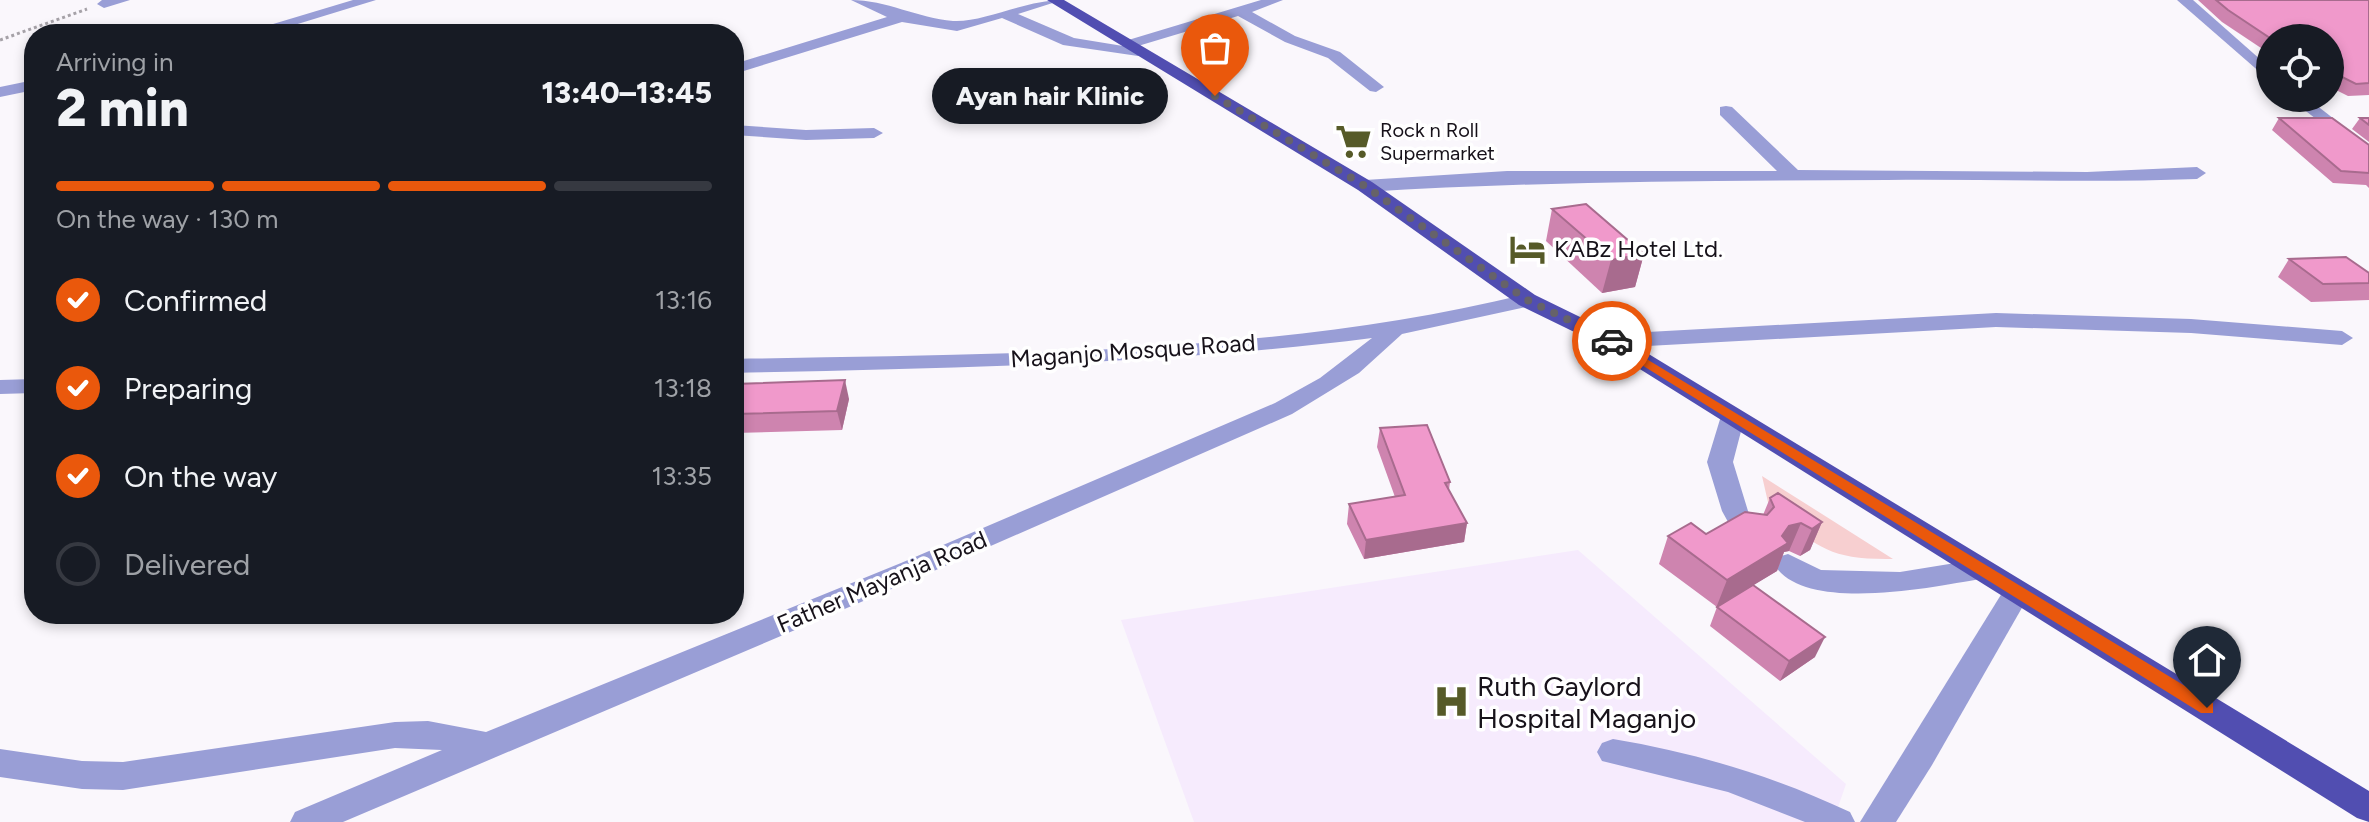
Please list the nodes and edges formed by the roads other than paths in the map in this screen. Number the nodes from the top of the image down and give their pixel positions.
1 (123, 0) edge
2 (369, 0) edge
3 (858, 0) edge
4 (1055, 0) edge
5 (1276, 0) edge
6 (2184, 0) edge
7 (104, 4) road end
8 (1242, 12) junction
9 (1005, 14) junction
10 (901, 17) junction
11 (284, 24) edge
12 (1134, 48) junction
13 (2256, 64) edge
14 (744, 66) edge
15 (24, 87) edge
16 (1376, 87) dead end
17 (0, 92) edge
18 (1726, 111) dead end
19 (2315, 112) edge
20 (744, 131) edge
21 (874, 133) dead end
22 (2369, 155) edge
23 (2197, 173) dead end
24 (1793, 176) junction
25 (1365, 186) junction
26 (1527, 300) junction
27 (1395, 329) junction
28 (2342, 338) dead end
29 (1611, 341) junction
30 (744, 366) edge
31 (24, 386) edge
32 (0, 387) edge
33 (1733, 416) junction
34 (1747, 533) edge
35 (1788, 564) edge
36 (1980, 569) junction
37 (2017, 592) junction
38 (484, 744) junction
39 (1613, 752) dead end
40 (0, 763) edge
41 (2369, 808) edge
42 (307, 822) edge
43 (1838, 822) edge
44 (1877, 822) edge

1 - 7 street
2 - 11 street
3 - 10 street
4 - 9 street
4 - 12 main road
5 - 8 street
6 - 13 street
8 - 12 street
8 - 16 street
9 - 10 street
9 - 12 street
10 - 14 street
12 - 25 main road
15 - 17 street
18 - 24 street
19 - 22 street
20 - 21 street
23 - 24 street
24 - 25 street
25 - 26 main road
26 - 27 street, Maganjo Mosque Road
26 - 29 main road
27 - 30 street, Maganjo Mosque Road
27 - 38 street, Father Mayanja Road
28 - 29 street
29 - 33 main road
31 - 32 street
33 - 34 street
33 - 36 main road
35 - 36 street
36 - 37 main road
37 - 41 main road
37 - 44 street
38 - 40 street
38 - 42 street, Father Mayanja Road
39 - 43 street

